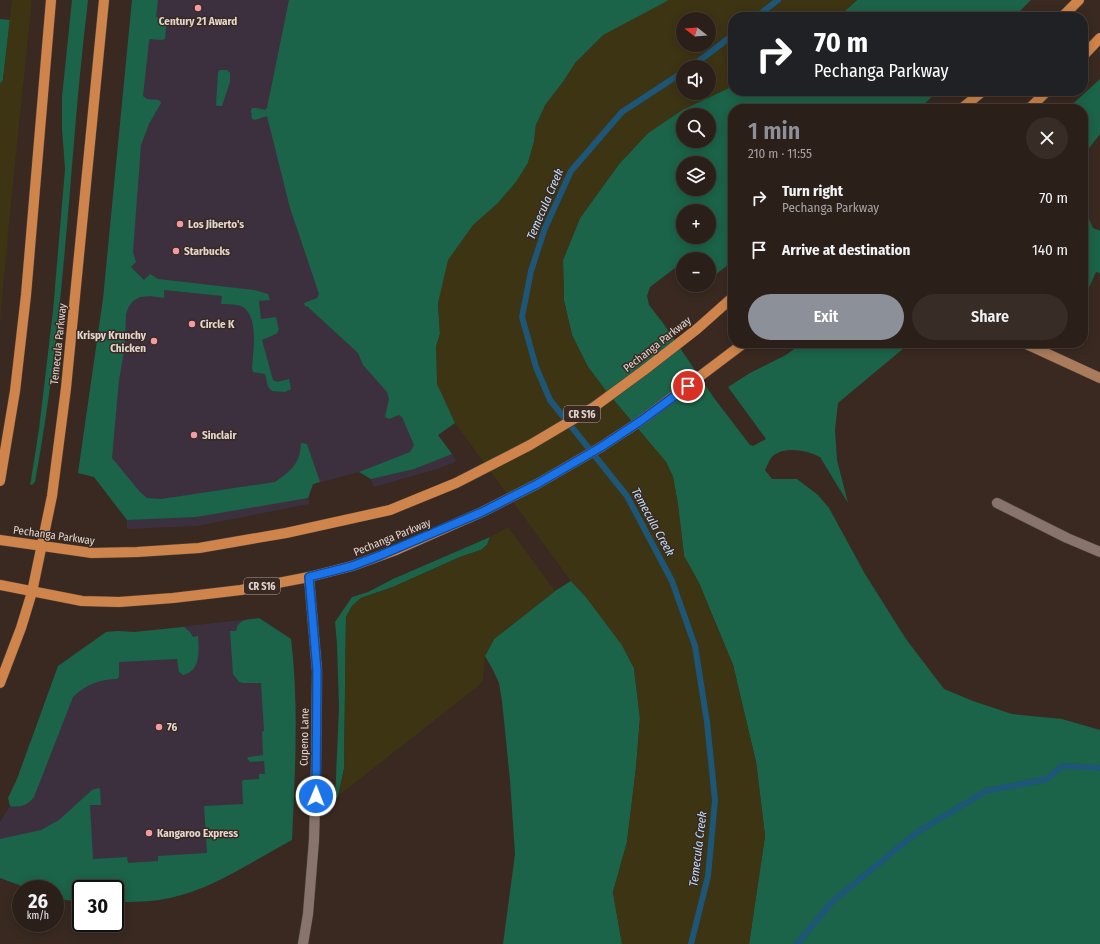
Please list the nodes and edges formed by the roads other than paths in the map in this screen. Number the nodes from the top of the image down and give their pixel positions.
1 (51, 0) edge
2 (104, 0) edge
3 (1079, 0) edge
4 (1067, 12) edge
5 (1100, 38) edge
6 (1088, 51) edge
7 (977, 96) edge
8 (1042, 96) edge
9 (968, 104) edge
10 (1034, 104) edge
11 (728, 301) edge
12 (737, 348) edge
13 (1035, 348) edge
14 (1100, 378) edge
15 (0, 481) edge
16 (996, 503) dead end
17 (0, 540) edge
18 (42, 546) junction
19 (1100, 552) edge
20 (309, 577) junction
21 (0, 585) edge
22 (32, 592) junction
23 (0, 683) edge
24 (303, 944) edge

1 - 15 main road
2 - 18 main road, Temecula Parkway
3 - 4 main road
5 - 6 main road
7 - 9 main road
8 - 10 main road
11 - 18 main road, Pechanga Parkway / CR S16
12 - 20 main road, Pechanga Parkway / CR S16
13 - 14 main road
16 - 19 street
17 - 18 main road, Pechanga Parkway / CR S16
18 - 22 main road, Temecula Parkway
20 - 22 main road, Pechanga Parkway / CR S16
20 - 24 street, Cupeno Lane
21 - 22 main road, Pechanga Parkway / CR S16
22 - 23 main road, Temecula Parkway

